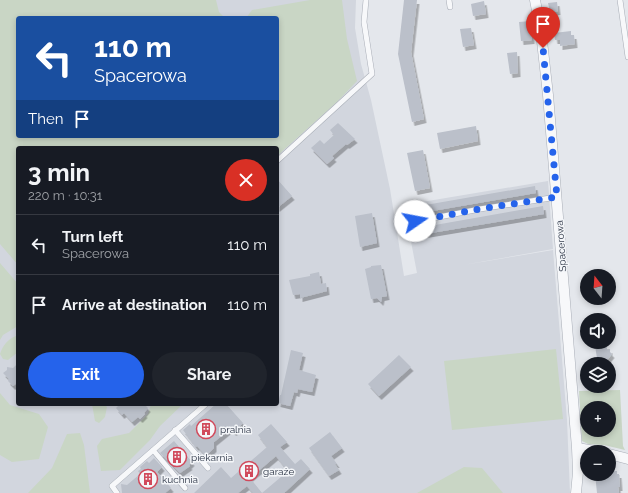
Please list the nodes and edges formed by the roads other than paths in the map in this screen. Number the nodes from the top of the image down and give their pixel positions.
1 (366, 0) edge
2 (449, 0) edge
3 (535, 0) edge
4 (620, 0) edge
5 (450, 7) dead end
6 (628, 57) edge
7 (279, 159) edge
8 (557, 197) junction
9 (403, 224) dead end
10 (204, 406) edge
11 (175, 430) junction
12 (577, 448) junction
13 (580, 448) edge
14 (152, 450) junction
15 (616, 456) edge
16 (628, 459) edge
17 (208, 468) dead end
18 (185, 488) dead end
19 (117, 493) edge
20 (576, 493) edge

1 - 7 lane
2 - 5 lane
3 - 8 street, Spacerowa
4 - 6 lane
8 - 9 lane
8 - 12 street, Spacerowa
10 - 11 lane
11 - 14 lane
11 - 17 lane
12 - 13 street
12 - 20 street, Spacerowa
14 - 18 lane
14 - 19 lane
15 - 16 street

